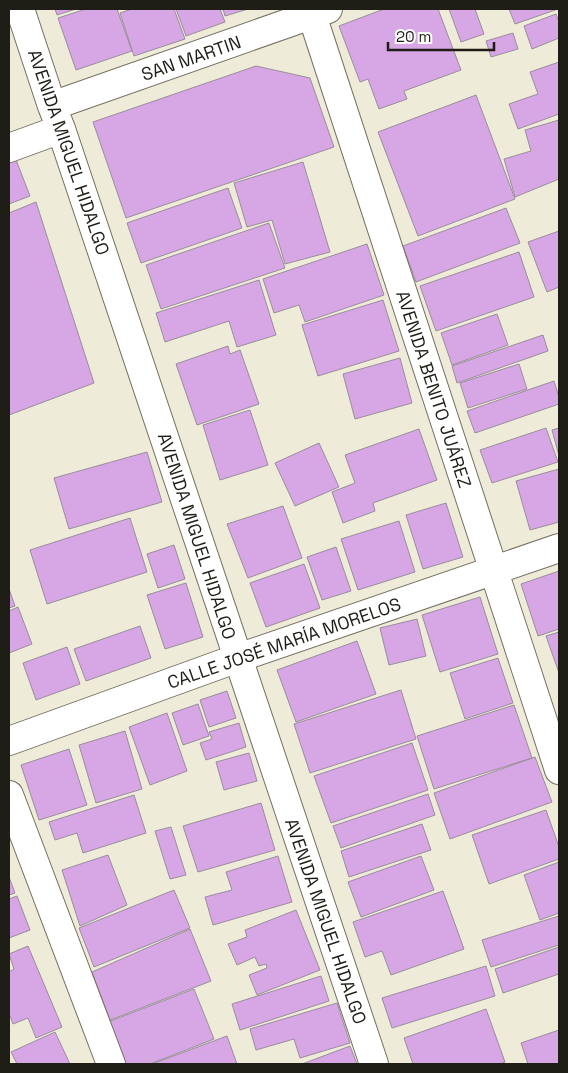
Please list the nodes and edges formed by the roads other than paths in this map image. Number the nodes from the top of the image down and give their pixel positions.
1 (20, 9) edge
2 (317, 11) edge
3 (56, 117) junction
4 (9, 148) edge
5 (559, 548) edge
6 (494, 570) junction
7 (238, 658) junction
8 (9, 741) edge
9 (559, 770) edge
10 (9, 795) edge
11 (111, 1064) edge
12 (374, 1064) edge

1 - 3 street, AVENIDA MIGUEL HIDALGO
2 - 3 street, SAN MARTIN
2 - 6 street, AVENIDA BENITO JUÁREZ
3 - 4 street, SAN MARTIN
3 - 7 street, AVENIDA MIGUEL HIDALGO
5 - 6 street, CALLE JOSÉ MARÍA MORELOS
6 - 7 street, CALLE JOSÉ MARÍA MORELOS
6 - 9 street, AVENIDA BENITO JUÁREZ
7 - 8 street, CALLE JOSÉ MARÍA MORELOS
7 - 12 street, AVENIDA MIGUEL HIDALGO
10 - 11 street

